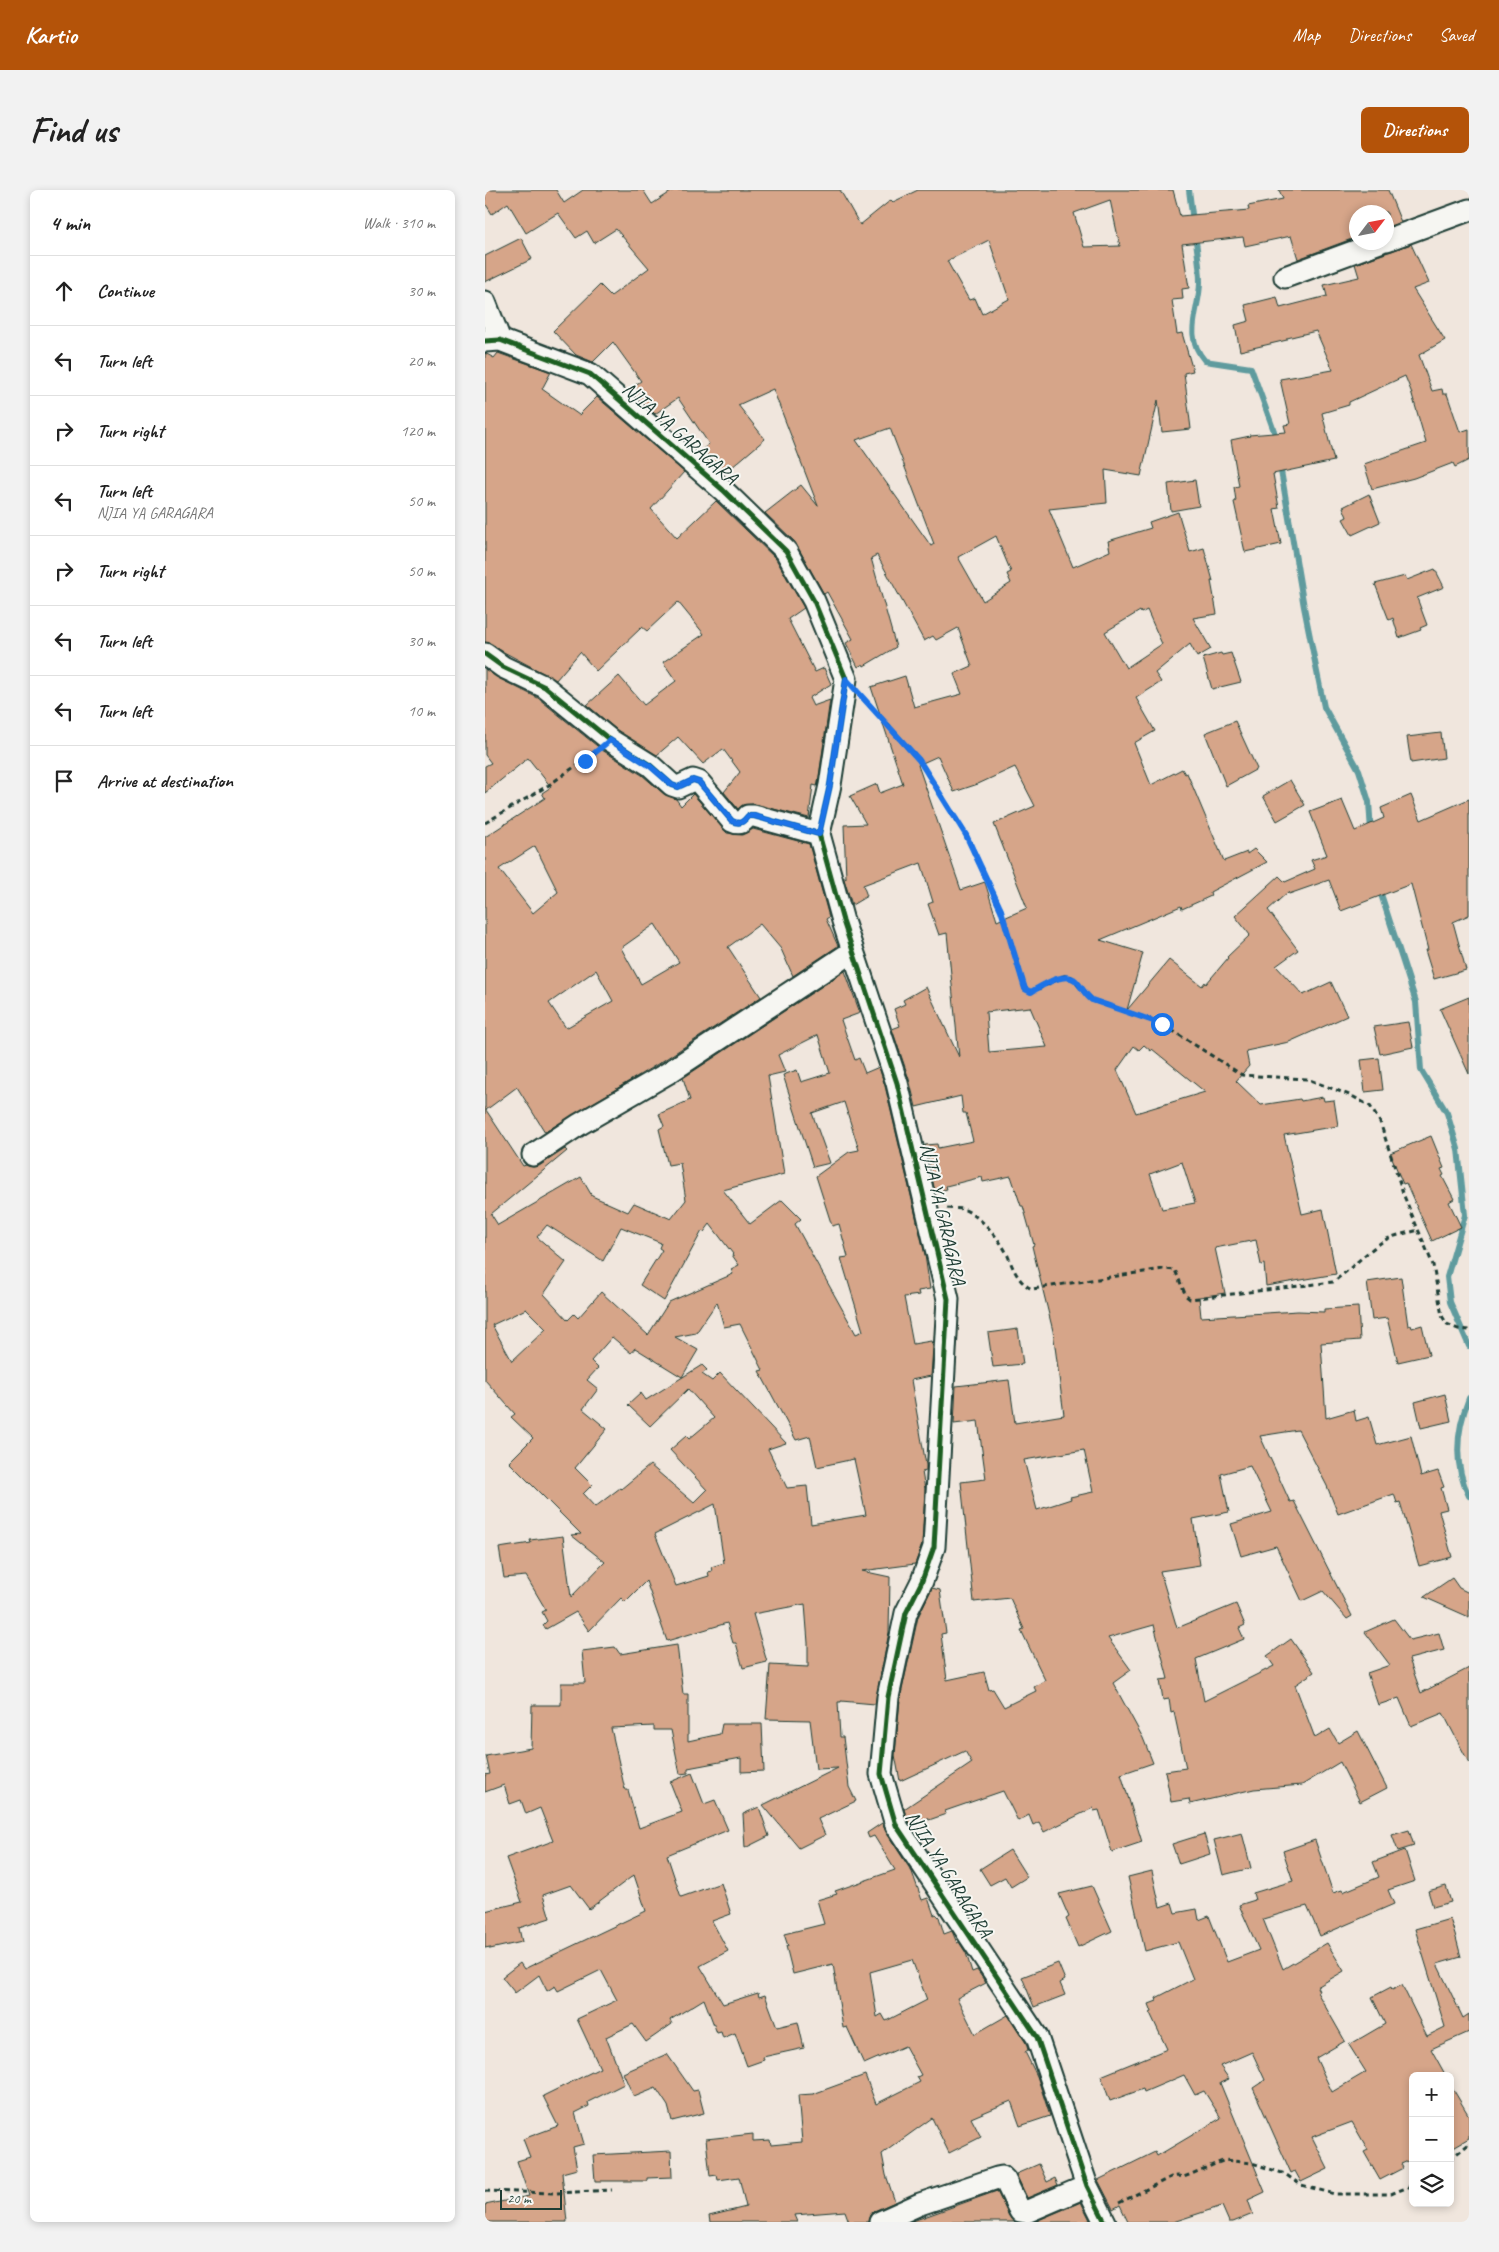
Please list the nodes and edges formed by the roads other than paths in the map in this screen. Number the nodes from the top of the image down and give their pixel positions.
1 (1469, 210) edge
2 (1394, 237) edge
3 (1358, 250) edge
4 (1285, 277) dead end
5 (485, 302) edge
6 (493, 340) edge
7 (485, 654) edge
8 (819, 834) junction
9 (853, 951) junction
10 (533, 1156) dead end
11 (1087, 2186) junction
12 (1103, 2217) edge
13 (880, 2222) edge

1 - 2 street
3 - 4 street
5 - 6 street
6 - 8 street, NJIA YA GARAGARA
7 - 8 street
8 - 9 street, NJIA YA GARAGARA
9 - 10 street
9 - 11 street, NJIA YA GARAGARA
11 - 12 street, NJIA YA GARAGARA
11 - 13 street

